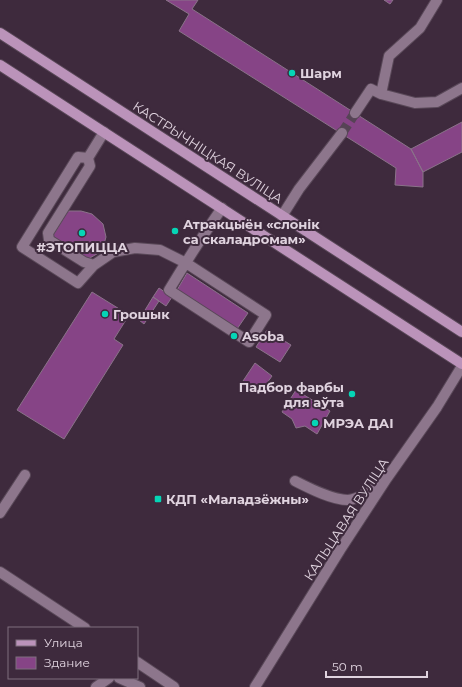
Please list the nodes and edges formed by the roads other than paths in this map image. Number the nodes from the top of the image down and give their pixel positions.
1 (437, 0) edge
2 (0, 33) edge
3 (0, 65) edge
4 (462, 88) edge
5 (381, 94) junction
6 (355, 113) tunnel mouth
7 (104, 132) junction
8 (342, 133) tunnel mouth
9 (88, 158) junction
10 (222, 208) junction
11 (282, 216) junction
12 (186, 263) junction
13 (94, 265) junction
14 (462, 332) edge
15 (462, 365) edge
16 (25, 475) dead end
17 (387, 478) junction
18 (295, 481) dead end
19 (0, 513) edge
20 (0, 572) edge
21 (83, 627) edge
22 (138, 663) edge
23 (108, 679) edge
24 (121, 679) edge
25 (96, 687) edge
26 (140, 687) edge
27 (174, 687) edge
28 (255, 687) edge

1 - 5 street
2 - 11 main road, КАСТРЫЧНІЦКАЯ ВУЛІЦА
3 - 7 main road
4 - 5 street
5 - 6 street
7 - 9 street
7 - 10 main road
8 - 11 street
9 - 13 street
9 - 13 street
10 - 12 street
10 - 15 main road
11 - 14 main road, КАСТРЫЧНІЦКАЯ ВУЛІЦА
12 - 12 street
12 - 13 street
15 - 17 street, КАЛЬЦАВАЯ ВУЛІЦА
16 - 19 street
17 - 18 street
17 - 28 street, КАЛЬЦАВАЯ ВУЛІЦА
20 - 21 street
22 - 27 street
23 - 25 street
24 - 26 street

